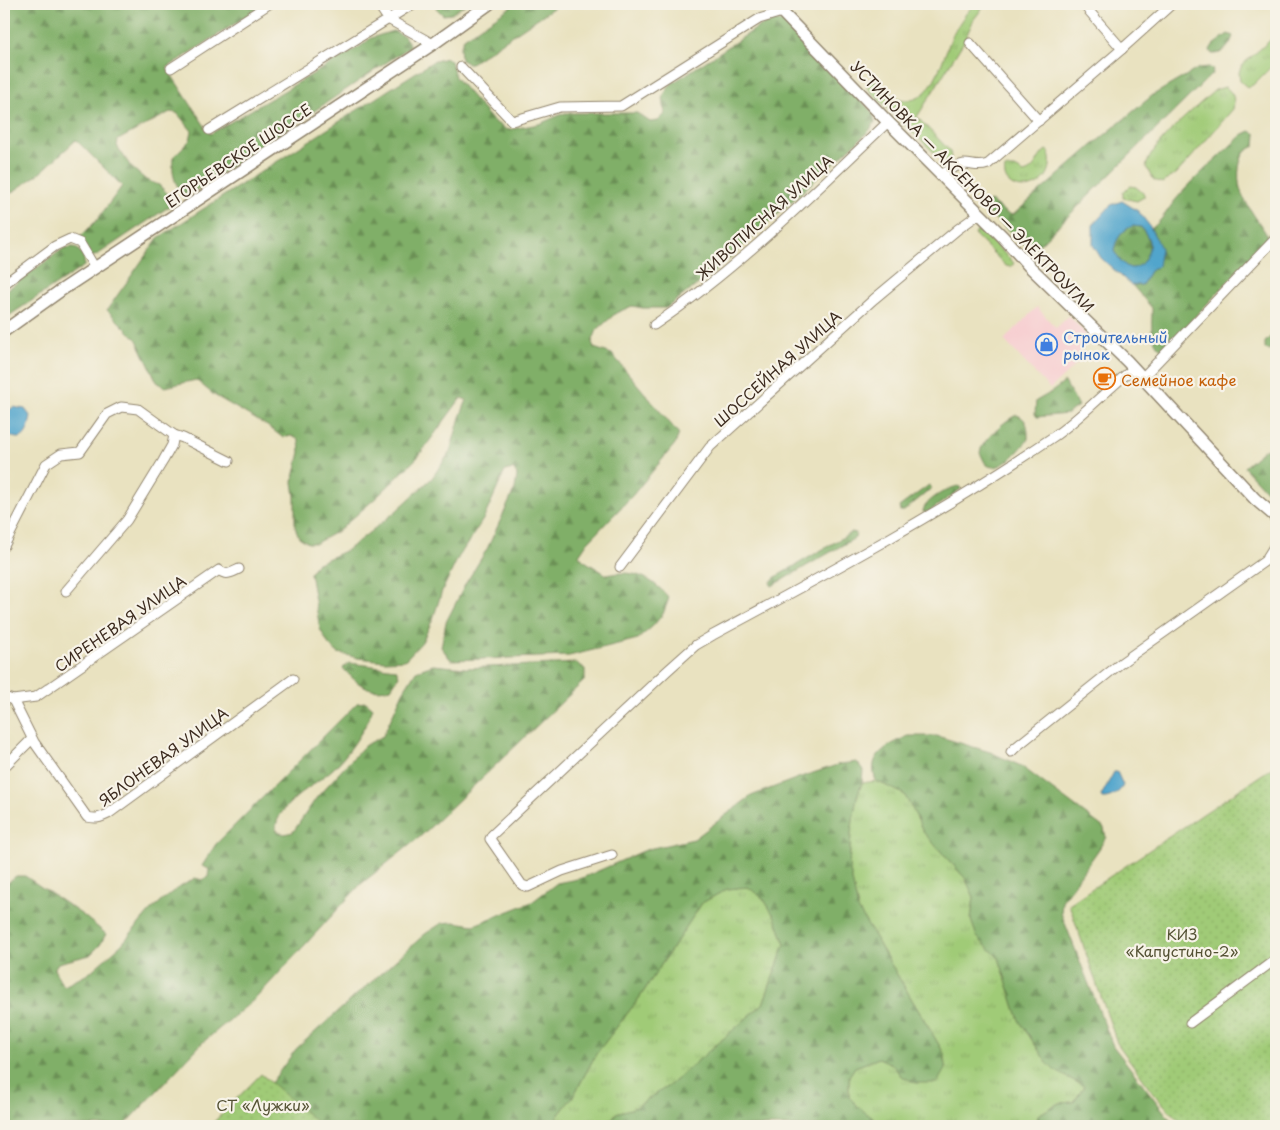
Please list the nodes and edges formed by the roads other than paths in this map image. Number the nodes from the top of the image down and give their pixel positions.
1 (269, 4) edge
2 (378, 4) edge
3 (413, 4) edge
4 (490, 4) edge
5 (1083, 4) edge
6 (1172, 4) edge
7 (778, 8) edge
8 (388, 19) junction
9 (970, 43) dead end
10 (433, 44) junction
11 (1122, 50) junction
12 (461, 67) dead end
13 (170, 68) dead end
14 (1039, 121) junction
15 (888, 122) junction
16 (209, 130) dead end
17 (941, 175) junction
18 (979, 214) junction
19 (1276, 238) edge
20 (95, 268) junction
21 (4, 284) edge
22 (654, 326) dead end
23 (4, 331) edge
24 (1133, 369) junction
25 (1142, 378) junction
26 (174, 435) junction
27 (229, 461) dead end
28 (1276, 518) edge
29 (1276, 536) edge
30 (4, 546) edge
31 (620, 567) dead end
32 (239, 569) dead end
33 (66, 591) dead end
34 (293, 679) dead end
35 (8, 698) edge
36 (32, 739) junction
37 (1012, 752) dead end
38 (4, 768) edge
39 (612, 855) dead end
40 (1276, 960) edge
41 (1190, 1023) dead end

1 - 13 street
2 - 8 street
3 - 8 street
4 - 10 main road, ЕГОРЬЕВСКОЕ ШОССЕ
5 - 11 street
6 - 11 street
7 - 12 street
7 - 15 main road, УСТИНОВКА — АКСЕНОВО — ЭЛЕКТРОУГЛИ
8 - 10 street
8 - 16 street
9 - 14 street
10 - 20 main road, ЕГОРЬЕВСКОЕ ШОССЕ
11 - 14 street
14 - 17 street
15 - 17 main road, УСТИНОВКА — АКСЕНОВО — ЭЛЕКТРОУГЛИ
15 - 22 street, ЖИВОПИСНАЯ УЛИЦА
17 - 18 main road, УСТИНОВКА — АКСЕНОВО — ЭЛЕКТРОУГЛИ
18 - 24 main road, УСТИНОВКА — АКСЕНОВО — ЭЛЕКТРОУГЛИ
18 - 31 street, ШОССЕЙНАЯ УЛИЦА
19 - 25 street
20 - 21 street
20 - 23 main road, ЕГОРЬЕВСКОЕ ШОССЕ
24 - 25 main road, УСТИНОВКА — АКСЕНОВО — ЭЛЕКТРОУГЛИ
24 - 39 street
25 - 28 main road, УСТИНОВКА — АКСЕНОВО — ЭЛЕКТРОУГЛИ
26 - 27 street
26 - 30 street
26 - 33 street
29 - 37 street
32 - 35 street, СИРЕНЕВАЯ УЛИЦА
34 - 36 street, ЯБЛОНЕВАЯ УЛИЦА
35 - 36 street, ЯБЛОНЕВАЯ УЛИЦА
36 - 38 street
40 - 41 street

